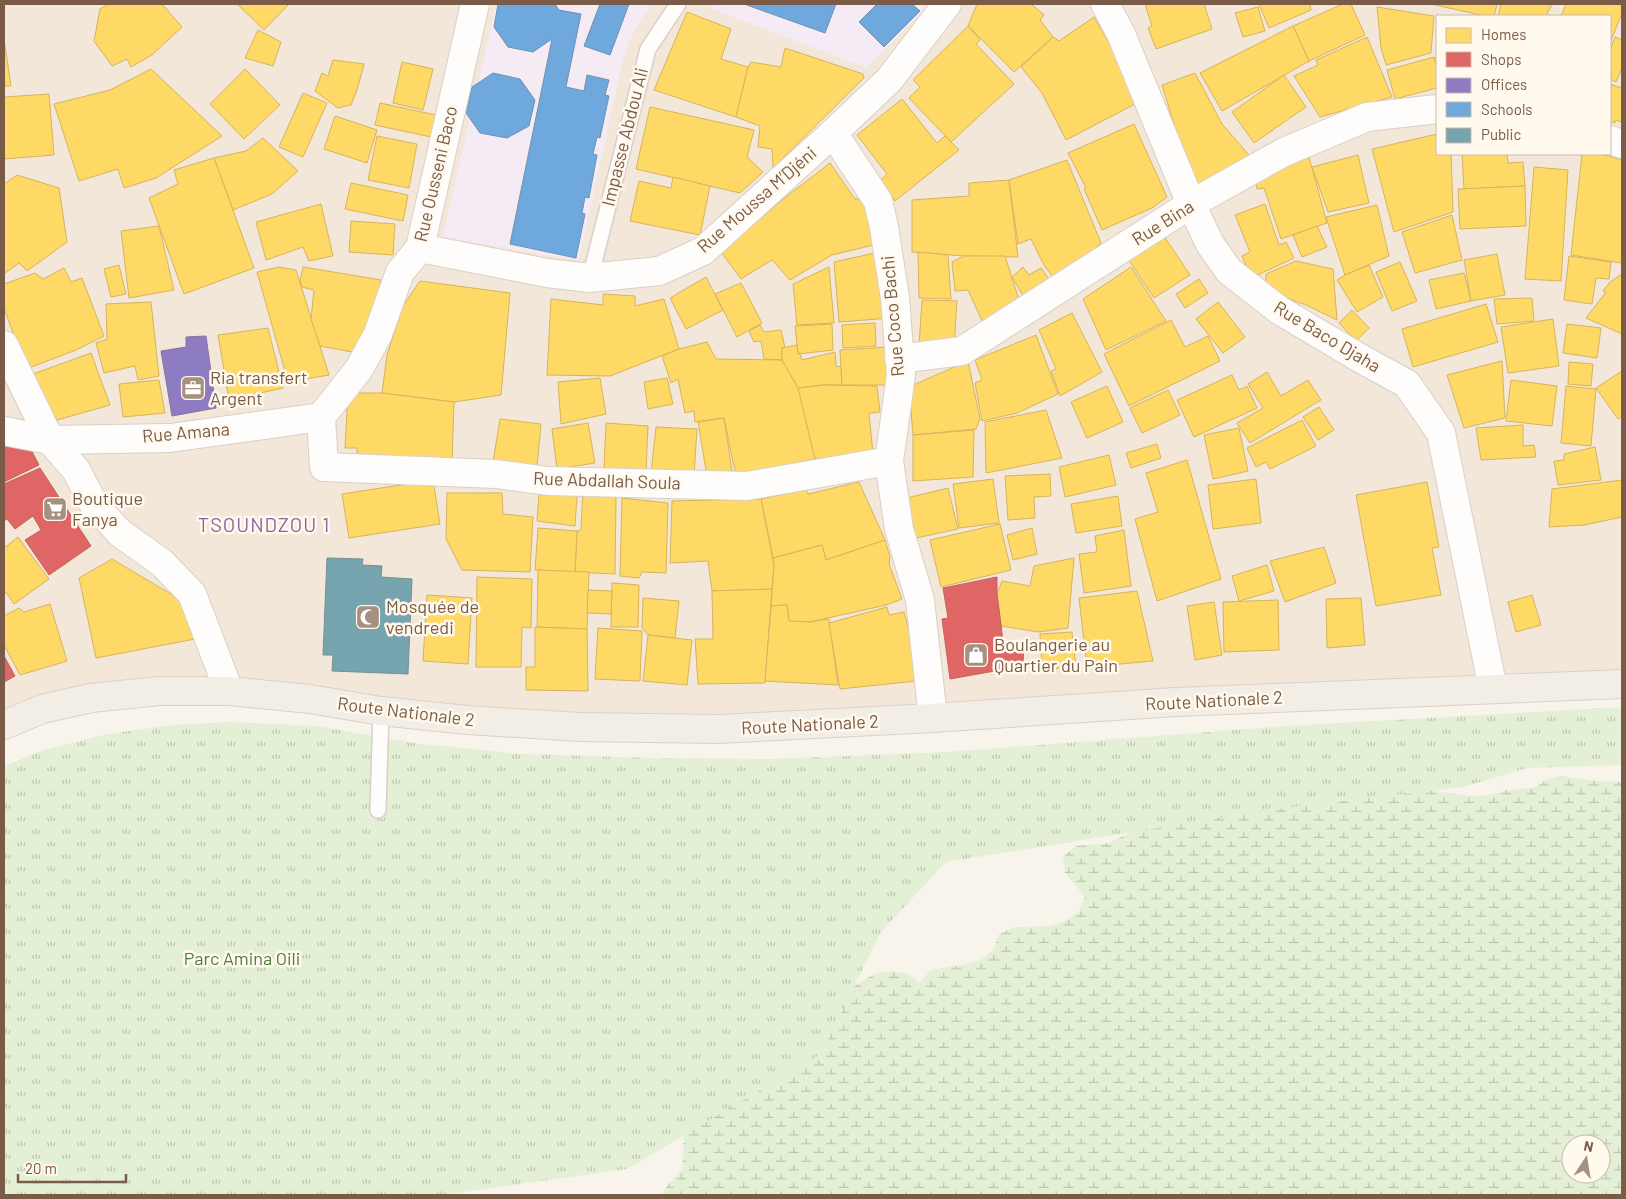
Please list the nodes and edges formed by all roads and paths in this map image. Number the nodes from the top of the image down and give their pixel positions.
1 (475, 4) edge
2 (678, 4) edge
3 (947, 4) edge
4 (1105, 4) edge
5 (1436, 108) edge
6 (833, 133) junction
7 (1191, 204) junction
8 (420, 248) junction
9 (590, 278) junction
10 (4, 345) edge
11 (899, 359) junction
12 (321, 417) junction
13 (4, 431) edge
14 (50, 440) junction
15 (889, 461) junction
16 (1622, 684) edge
17 (1493, 689) junction
18 (229, 691) junction
19 (381, 711) junction
20 (933, 718) junction
21 (4, 725) edge
22 (378, 810) dead end

1 - 8 street, Rue Ousseni Baco
2 - 9 lane, Impasse Abdou Ali
3 - 6 street, Rue Moussa M’Djéni
4 - 7 street, Rue Baco Djaha
5 - 7 street, Rue Bina
6 - 9 street, Rue Moussa M’Djéni
6 - 11 street, Rue Coco Bachi
7 - 11 street, Rue Bina
7 - 17 street, Rue Baco Djaha
8 - 9 street, Rue Moussa M’Djéni
8 - 12 street, Rue Ousseni Baco
10 - 14 street
11 - 15 street, Rue Coco Bachi
12 - 14 street, Rue Amana
12 - 15 street, Rue Abdallah Soula
13 - 14 street, Rue Amana
14 - 18 street
15 - 20 street, Rue Coco Bachi
16 - 17 main road, Route Nationale 2
17 - 20 main road, Route Nationale 2
18 - 19 main road, Route Nationale 2
18 - 21 main road, Route Nationale 2
19 - 20 main road, Route Nationale 2
19 - 22 lane

